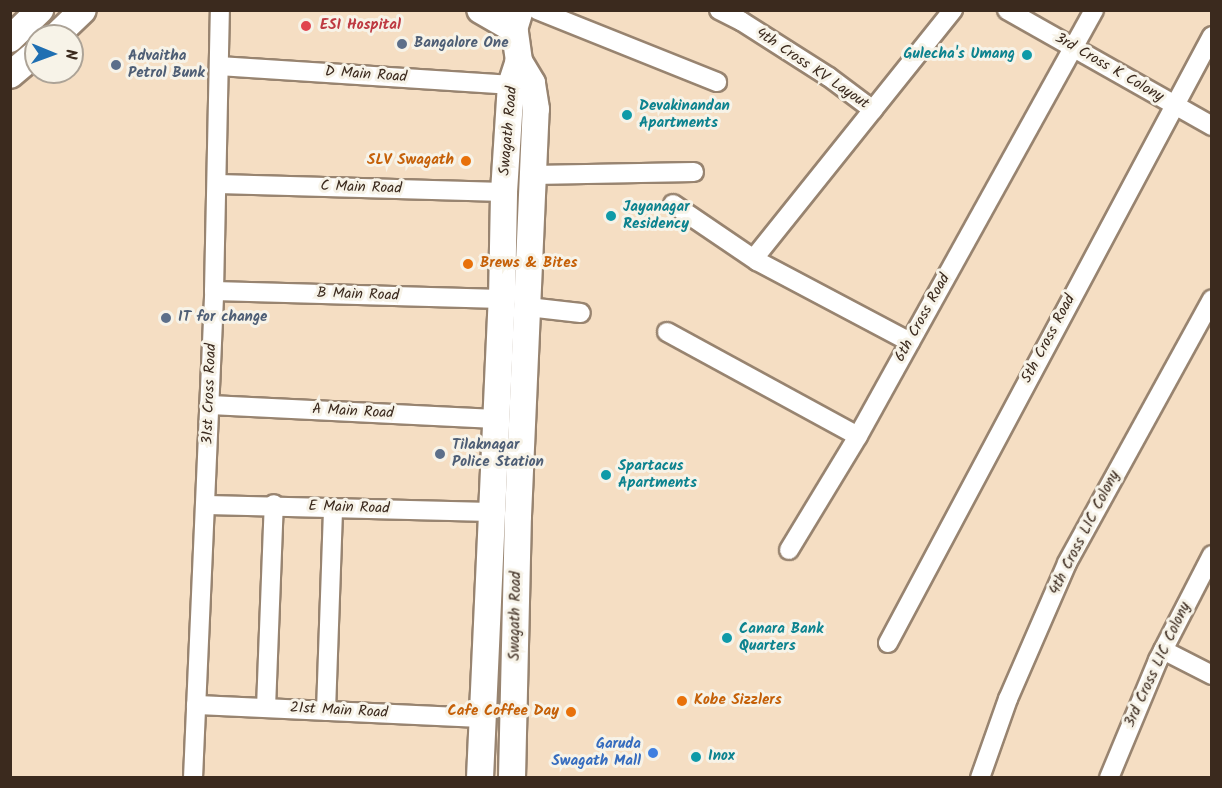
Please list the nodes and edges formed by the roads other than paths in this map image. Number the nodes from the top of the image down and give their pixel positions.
1 (40, 10) edge
2 (83, 10) edge
3 (220, 10) edge
4 (480, 10) edge
5 (537, 10) edge
6 (719, 10) edge
7 (953, 10) edge
8 (1007, 10) edge
9 (1094, 10) edge
10 (519, 22) edge
11 (68, 24) edge
12 (1212, 36) edge
13 (10, 39) edge
14 (1071, 47) junction
15 (24, 63) edge
16 (220, 66) junction
17 (515, 73) junction
18 (10, 75) edge
19 (717, 82) dead end
20 (1173, 105) junction
21 (873, 110) junction
22 (1212, 126) edge
23 (694, 172) dead end
24 (533, 175) junction
25 (218, 184) junction
26 (504, 192) junction
27 (673, 204) dead end
28 (757, 261) junction
29 (214, 291) junction
30 (502, 299) junction
31 (1212, 299) edge
32 (528, 307) junction
33 (581, 313) dead end
34 (667, 332) dead end
35 (910, 342) junction
36 (209, 405) junction
37 (497, 419) junction
38 (858, 436) junction
39 (274, 504) junction
40 (206, 505) junction
41 (333, 508) junction
42 (492, 512) junction
43 (789, 550) dead end
44 (1212, 555) edge
45 (888, 643) dead end
46 (1163, 650) junction
47 (1212, 675) edge
48 (196, 705) junction
49 (266, 708) junction
50 (326, 711) junction
51 (483, 718) junction
52 (193, 777) edge
53 (480, 777) edge
54 (512, 777) edge
55 (980, 777) edge
56 (1108, 777) edge

1 - 13 main road
2 - 11 main road
3 - 16 street, 31st Cross Road
4 - 10 main road
5 - 19 street
6 - 21 street, 4th Cross KV Layout
7 - 21 street
8 - 14 street, 3rd Cross K Colony
9 - 14 street, 6th Cross Road
10 - 17 main road
12 - 20 street, 5th Cross Road
14 - 20 street, 3rd Cross K Colony
14 - 35 street, 6th Cross Road
15 - 18 main road
16 - 17 street, D Main Road
16 - 25 street, 31st Cross Road
17 - 24 main road, Swagath Road
17 - 26 main road, Swagath Road
20 - 22 street, 3rd Cross K Colony
20 - 45 street, 5th Cross Road
21 - 28 street
23 - 24 street
24 - 32 main road, Swagath Road
25 - 26 street, C Main Road
25 - 29 street, 31st Cross Road
26 - 30 main road, Swagath Road
27 - 28 street
28 - 35 street
29 - 30 street, B Main Road
29 - 36 street, 31st Cross Road
30 - 37 main road, Swagath Road
31 - 55 street, 4th Cross LIC Colony
32 - 33 street
32 - 54 main road, Swagath Road
34 - 38 street
35 - 38 street, 6th Cross Road
36 - 37 street, A Main Road
36 - 40 street, 31st Cross Road
37 - 42 main road, Swagath Road
38 - 43 street, 6th Cross Road
39 - 40 street, E Main Road
39 - 41 street, E Main Road
39 - 49 street
40 - 48 street, 31st Cross Road
41 - 42 street, E Main Road
41 - 50 street
42 - 51 main road, Swagath Road
44 - 46 street, 3rd Cross LIC Colony
46 - 47 street
46 - 56 street, 3rd Cross LIC Colony
48 - 49 street, 21st Main Road
48 - 52 street, 31st Cross Road
49 - 50 street, 21st Main Road
50 - 51 street, 21st Main Road
51 - 53 main road, Swagath Road

